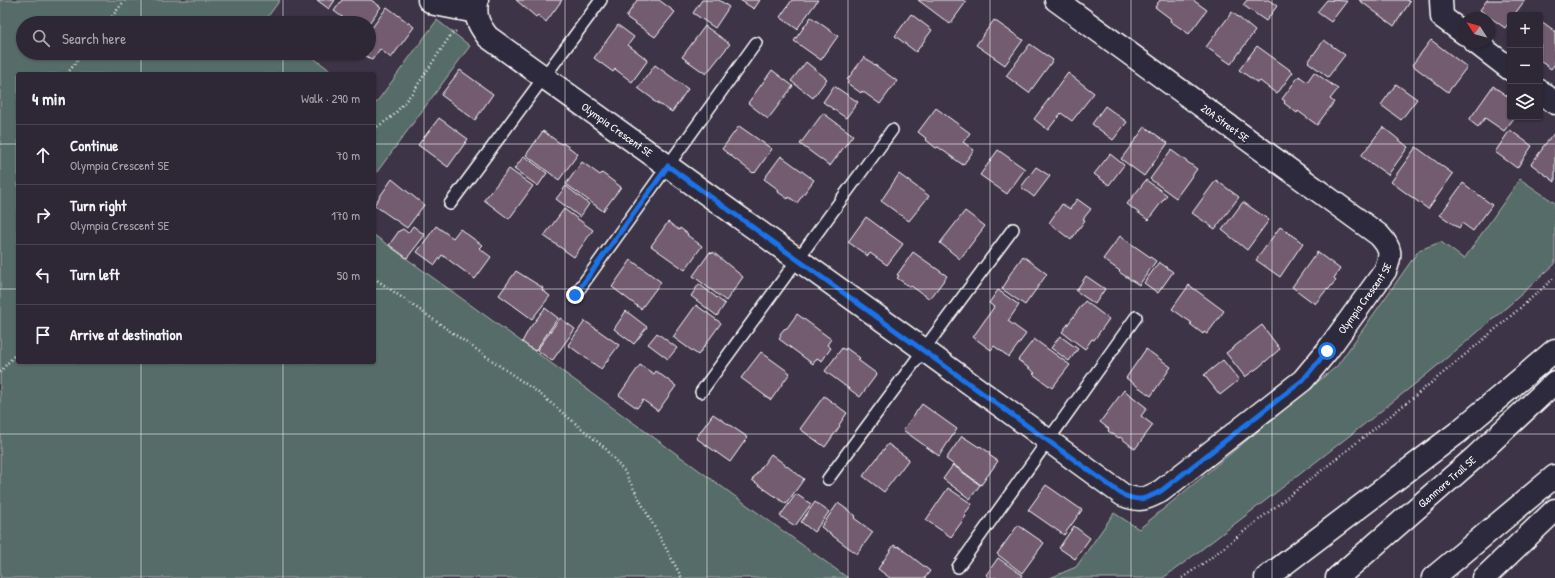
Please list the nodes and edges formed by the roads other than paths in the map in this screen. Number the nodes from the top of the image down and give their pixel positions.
1 (429, 0) edge
2 (601, 0) edge
3 (1056, 0) edge
4 (1441, 0) edge
5 (476, 6) edge
6 (1459, 30) edge
7 (756, 43) dead end
8 (1483, 48) edge
9 (1507, 67) edge
10 (545, 76) junction
11 (1543, 93) edge
12 (1555, 103) edge
13 (892, 130) dead end
14 (668, 166) junction
15 (450, 204) dead end
16 (1013, 229) dead end
17 (1390, 250) joint
18 (798, 259) junction
19 (575, 295) dead end
20 (1136, 317) dead end
21 (924, 350) junction
22 (1555, 350) edge
23 (1555, 382) edge
24 (701, 392) dead end
25 (1048, 440) junction
26 (1555, 476) edge
27 (828, 479) dead end
28 (1555, 510) edge
29 (958, 567) dead end
30 (1266, 578) edge
31 (1337, 578) edge
32 (1432, 578) edge
33 (1484, 578) edge

1 - 5 main road
2 - 10 lane
3 - 17 main road, 20A Street SE
4 - 6 main road
5 - 10 main road, Olympia Crescent SE
7 - 14 lane
8 - 9 main road
10 - 14 main road, Olympia Crescent SE
10 - 15 lane
11 - 12 main road
13 - 18 lane
14 - 18 main road, Olympia Crescent SE
14 - 19 lane
16 - 21 lane
17 - 25 main road, Olympia Crescent SE
18 - 21 main road, Olympia Crescent SE
18 - 24 lane
20 - 25 lane
21 - 25 main road, Olympia Crescent SE
21 - 27 lane
22 - 30 main road
23 - 31 main road, Glenmore Trail SE
25 - 29 lane
26 - 32 main road
28 - 33 main road

